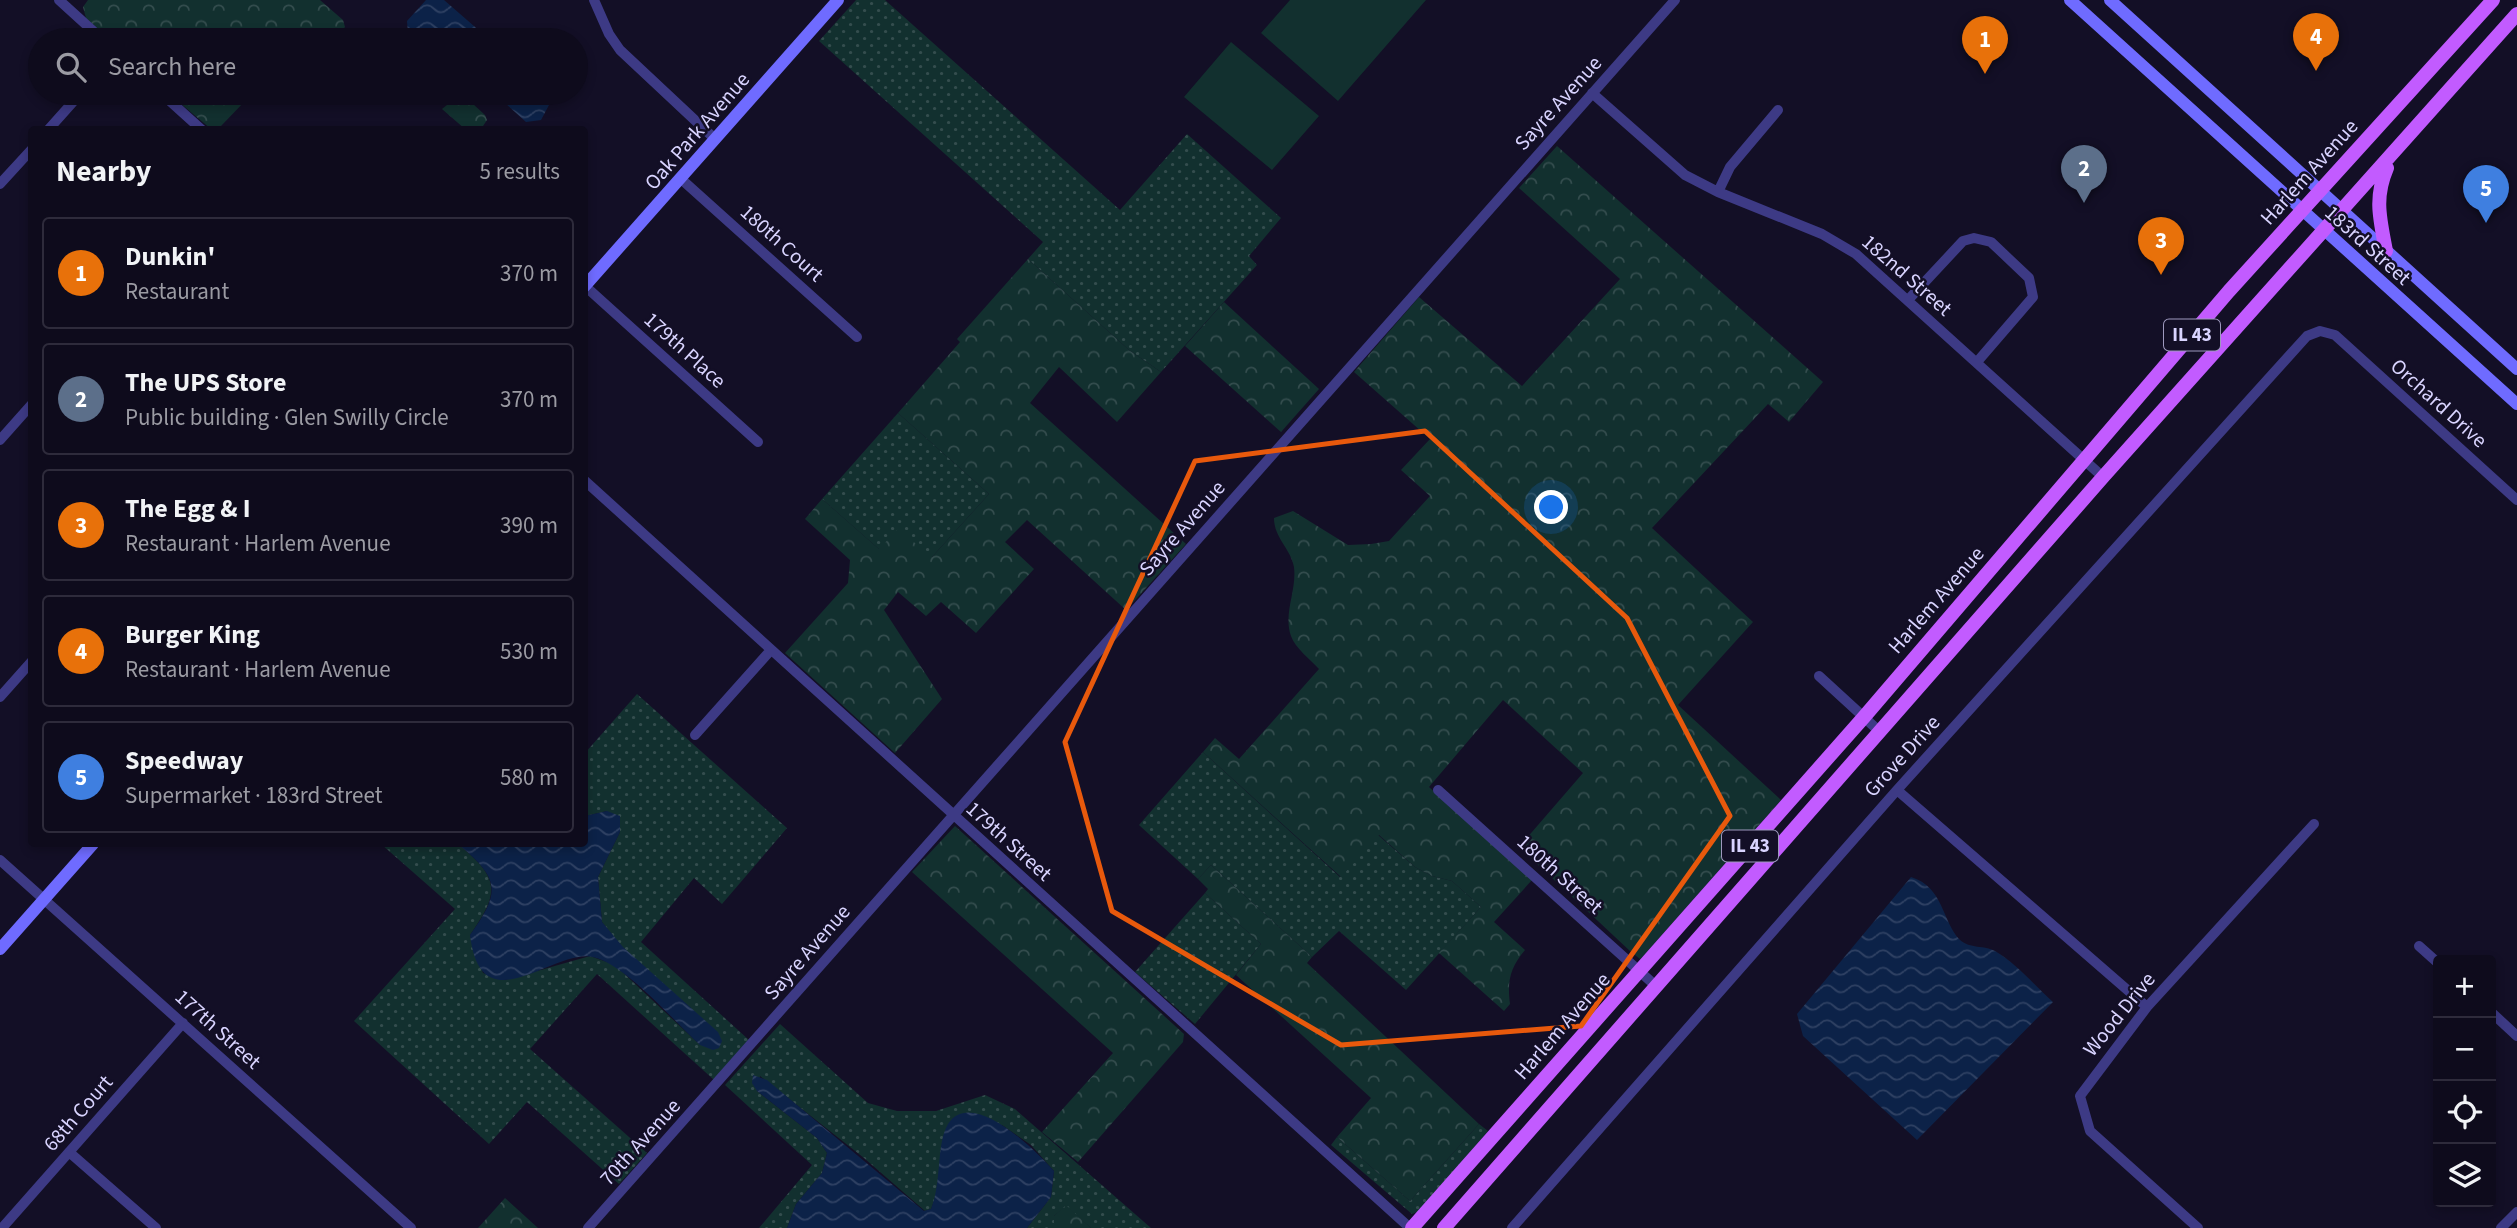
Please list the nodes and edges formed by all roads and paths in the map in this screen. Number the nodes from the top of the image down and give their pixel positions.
1 (59, 0) edge
2 (594, 0) edge
3 (838, 0) edge
4 (1675, 0) edge
5 (2070, 0) edge
6 (2110, 0) edge
7 (2493, 0) edge
8 (71, 4) edge
9 (2517, 14) edge
10 (92, 28) edge
11 (1592, 93) junction
12 (70, 105) edge
13 (174, 105) edge
14 (1778, 110) dead end
15 (52, 126) edge
16 (198, 126) edge
17 (715, 139) junction
18 (28, 153) edge
19 (2392, 155) junction
20 (680, 178) junction
21 (0, 184) edge
22 (1718, 192) junction
23 (2320, 192) junction
24 (2302, 212) junction
25 (2342, 212) junction
26 (2324, 232) junction
27 (2386, 251) junction
28 (588, 284) edge
29 (588, 290) edge
30 (1908, 300) junction
31 (2335, 335) joint
32 (857, 337) dead end
33 (1977, 362) junction
34 (2517, 369) edge
35 (2517, 404) edge
36 (28, 408) edge
37 (0, 440) edge
38 (758, 442) dead end
39 (2085, 461) junction
40 (2103, 477) junction
41 (588, 484) edge
42 (2517, 500) edge
43 (771, 650) junction
44 (28, 666) edge
45 (1819, 676) dead end
46 (0, 697) edge
47 (1864, 717) junction
48 (1879, 731) junction
49 (695, 735) dead end
50 (1438, 790) dead end
51 (1897, 790) junction
52 (953, 816) junction
53 (2314, 824) dead end
54 (90, 847) edge
55 (0, 860) edge
56 (44, 899) junction
57 (2419, 946) dead end
58 (0, 949) edge
59 (2433, 959) edge
60 (1639, 971) junction
61 (1657, 986) junction
62 (2147, 1007) junction
63 (2496, 1016) edge
64 (183, 1023) junction
65 (2517, 1035) edge
66 (720, 1082) joint
67 (69, 1152) junction
68 (2517, 1212) edge
69 (2, 1228) edge
70 (156, 1228) edge
71 (411, 1228) edge
72 (588, 1228) edge
73 (1411, 1228) edge
74 (1444, 1228) edge
75 (1512, 1228) edge
76 (2198, 1228) edge
77 (2501, 1228) edge

1 - 8 street
2 - 17 street
3 - 17 street, Oak Park Avenue
4 - 11 street, Sayre Avenue
5 - 24 street, 183rd Street
6 - 23 street, 183rd Street
7 - 23 main road, Harlem Avenue / IL 43
8 - 10 street
9 - 19 main road, Harlem Avenue / IL 43
11 - 22 street, 182nd Street
11 - 52 street, Sayre Avenue
12 - 15 street
13 - 16 street
14 - 22 street
17 - 20 street, Oak Park Avenue
18 - 21 street
19 - 25 main road, Harlem Avenue / IL 43
19 - 27 main road
20 - 28 street, Oak Park Avenue
20 - 32 street, 180th Court
22 - 30 street, 182nd Street
23 - 24 main road, Harlem Avenue / IL 43
23 - 25 street, 183rd Street
24 - 26 street, 183rd Street
24 - 39 main road, Harlem Avenue / IL 43
25 - 26 main road, Harlem Avenue / IL 43
25 - 27 street, 183rd Street
26 - 35 street, 183rd Street
26 - 40 main road, Harlem Avenue / IL 43
27 - 34 street, 183rd Street
29 - 38 street, 179th Place
30 - 33 street, 182nd Street
30 - 33 street
31 - 42 street, Orchard Drive
31 - 51 street, Grove Drive
33 - 39 street, 182nd Street
36 - 37 street
39 - 40 street, 182nd Street
39 - 47 main road, Harlem Avenue / IL 43
40 - 48 main road, Harlem Avenue / IL 43
41 - 43 street, 179th Street
43 - 49 street
43 - 52 street, 179th Street
44 - 46 street
45 - 47 street
47 - 48 street
47 - 60 main road, Harlem Avenue / IL 43
48 - 61 main road, Harlem Avenue / IL 43
50 - 60 street, 180th Street
51 - 62 street
51 - 75 street, Grove Drive
52 - 66 street, Sayre Avenue
52 - 73 street, 179th Street
53 - 62 street, Wood Drive
54 - 56 street
55 - 56 street, 177th Street
56 - 58 street
56 - 64 street, 177th Street
57 - 59 street
60 - 61 street, 180th Street
60 - 73 main road, Harlem Avenue / IL 43
61 - 74 main road, Harlem Avenue / IL 43
62 - 76 street, Wood Drive
63 - 65 street
64 - 67 street, 68th Court
64 - 71 street, 177th Street
66 - 72 street, 70th Avenue
67 - 69 street, 68th Court
67 - 70 street
68 - 77 street

